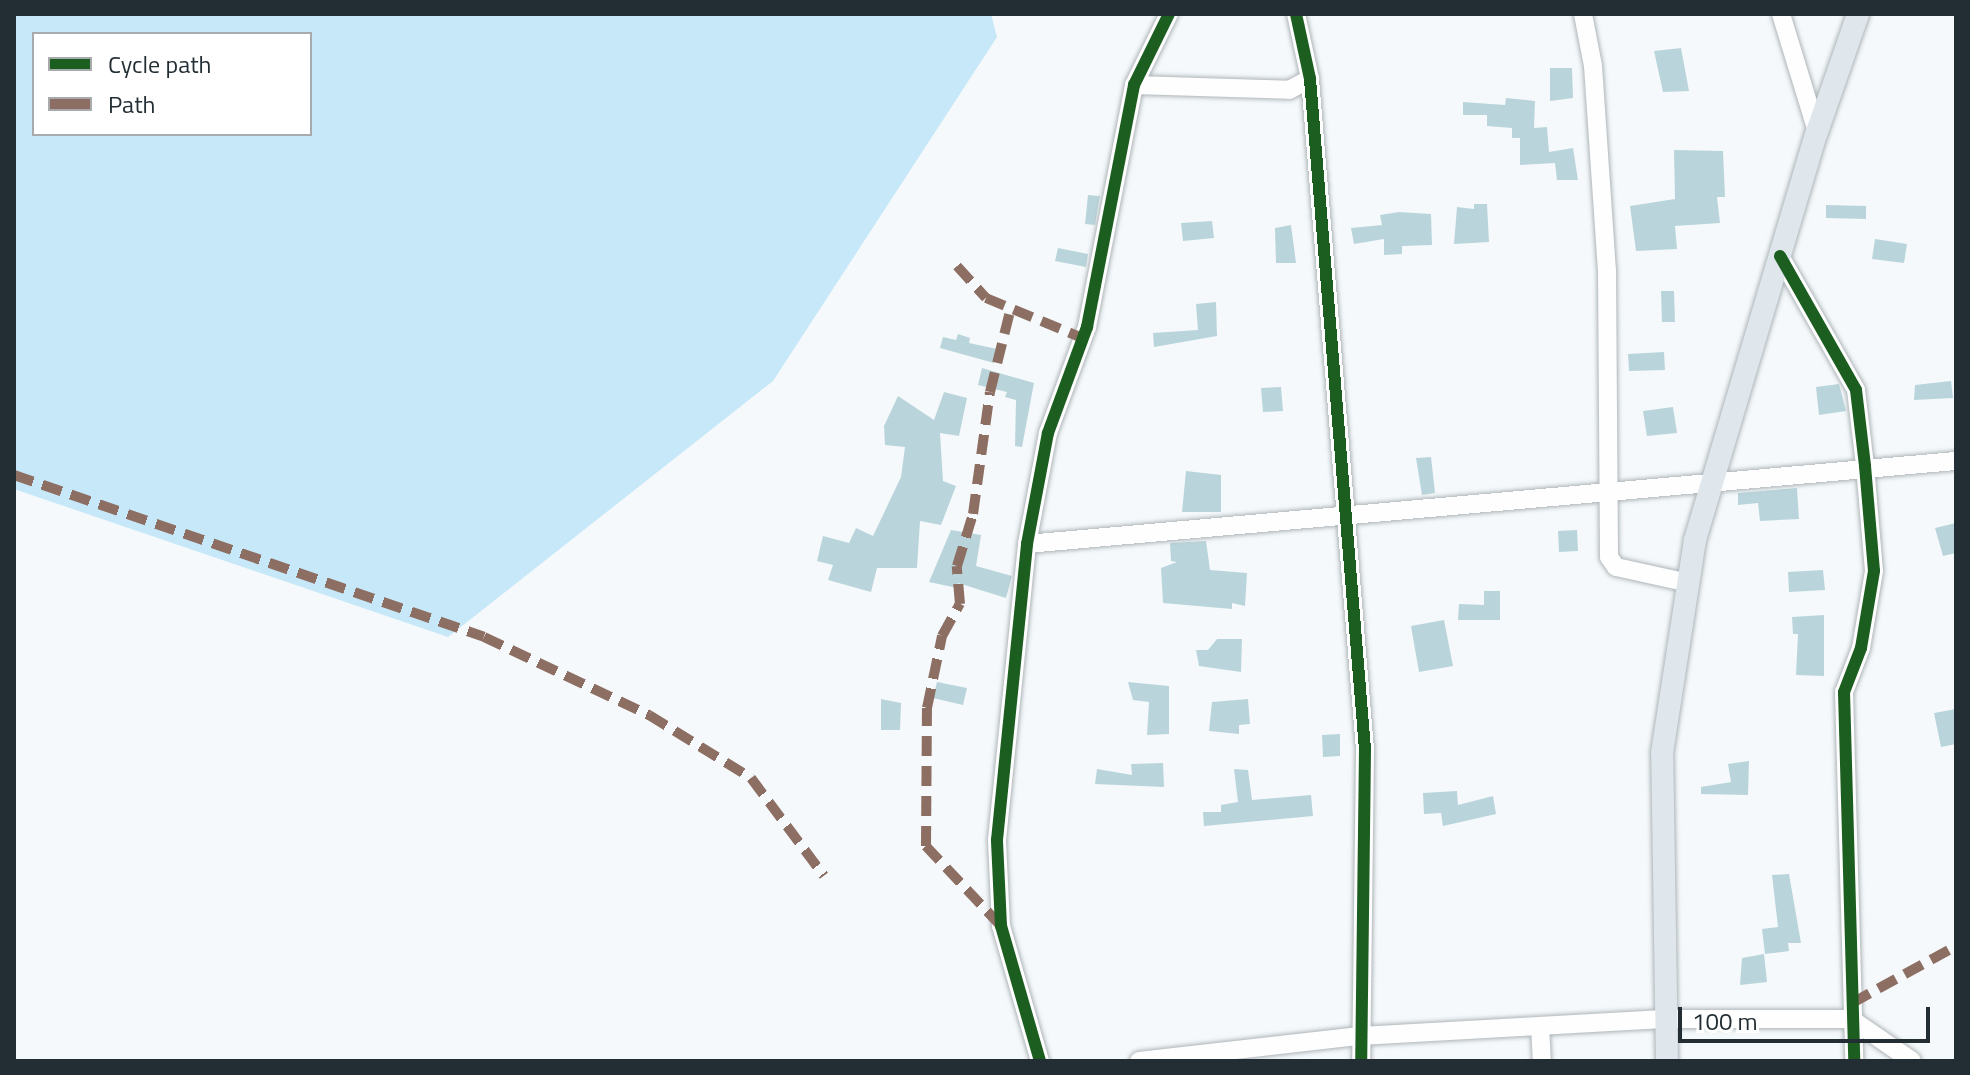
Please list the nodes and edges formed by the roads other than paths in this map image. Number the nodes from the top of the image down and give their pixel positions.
1 (1169, 14) edge
2 (1296, 14) edge
3 (1583, 14) edge
4 (1781, 14) edge
5 (1858, 14) edge
6 (1310, 79) junction
7 (1134, 85) junction
8 (1817, 132) junction
9 (1780, 256) junction
10 (1956, 461) edge
11 (1865, 466) junction
12 (1712, 483) junction
13 (1608, 494) junction
14 (1347, 515) junction
15 (1027, 544) junction
16 (1689, 583) junction
17 (1664, 1019) junction
18 (1851, 1019) junction
19 (1540, 1026) junction
20 (1360, 1036) junction
21 (1040, 1061) edge
22 (1139, 1061) edge
23 (1361, 1061) edge
24 (1542, 1061) edge
25 (1667, 1061) edge
26 (1854, 1061) edge
27 (1912, 1061) edge

1 - 7 street
2 - 6 street
3 - 13 street
4 - 8 street
5 - 8 main road
6 - 7 street
6 - 14 street
7 - 15 street
8 - 9 main road
9 - 11 street
9 - 12 main road
10 - 11 street
11 - 12 street
11 - 18 street
12 - 13 street
12 - 16 main road
13 - 14 street
13 - 16 street
14 - 15 street
14 - 20 street
15 - 21 street
16 - 17 main road
17 - 18 street
17 - 19 street
17 - 25 main road
18 - 26 street
18 - 27 street
19 - 20 street
19 - 24 street
20 - 22 street
20 - 23 street

